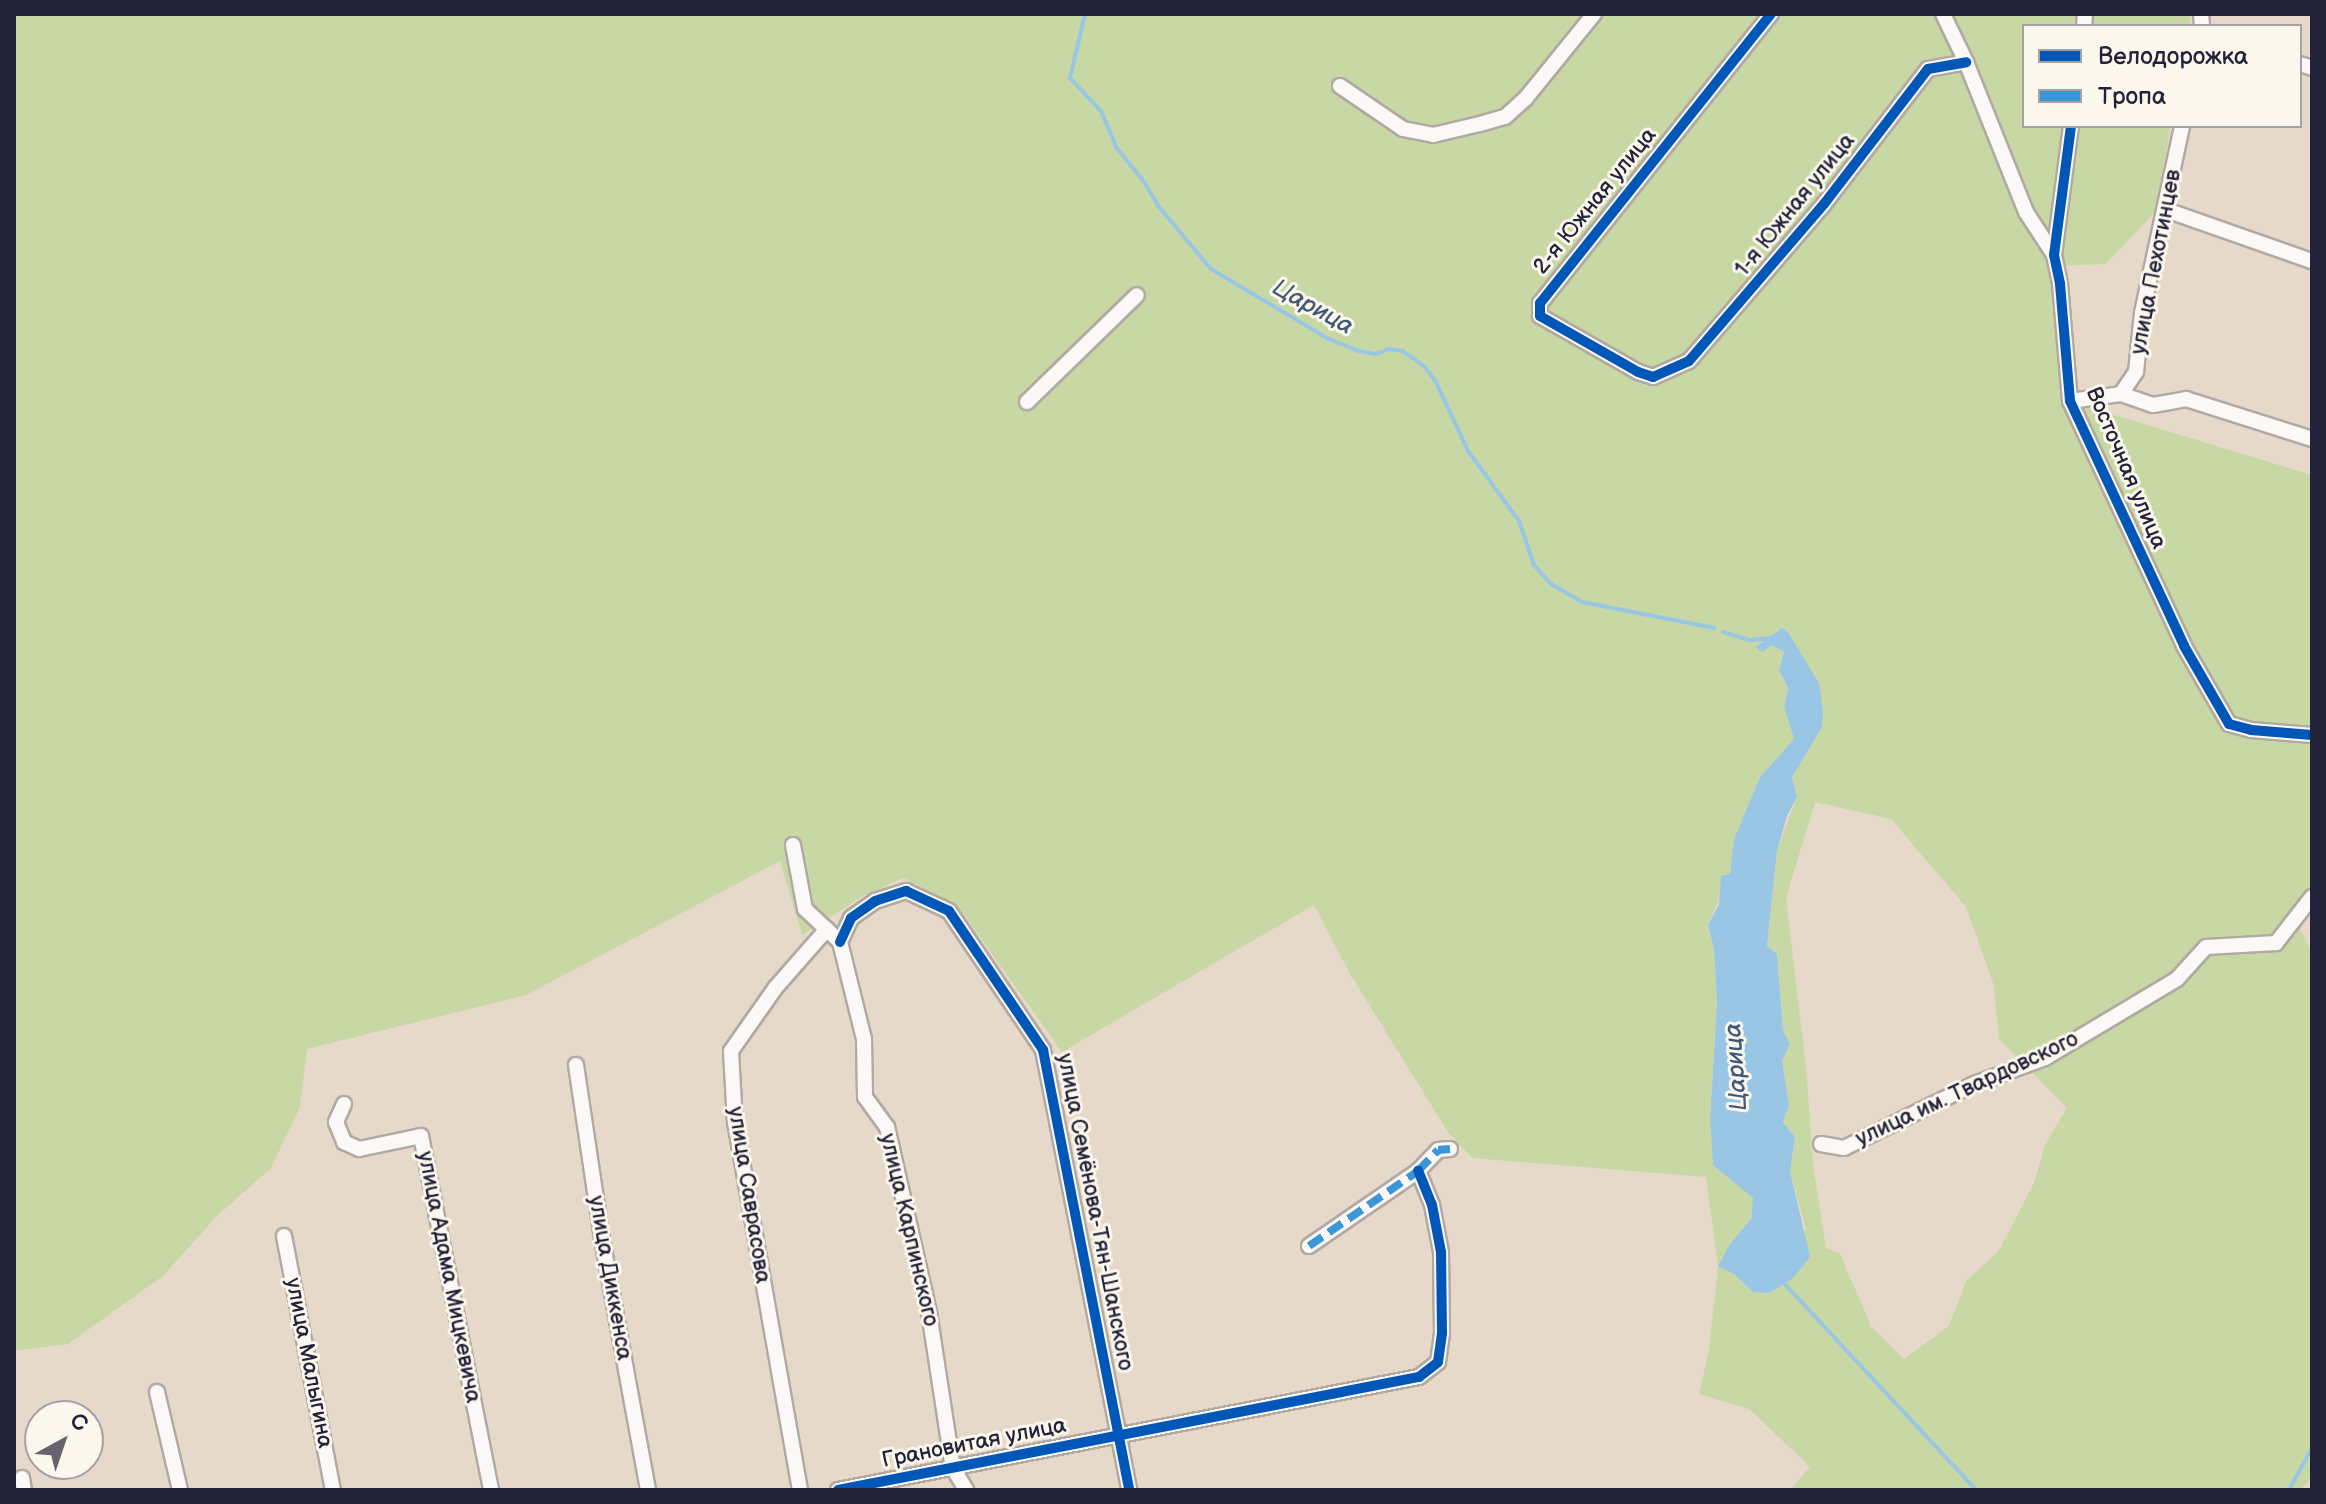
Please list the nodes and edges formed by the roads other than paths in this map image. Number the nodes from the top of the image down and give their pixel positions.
1 (1594, 14) edge
2 (1771, 14) edge
3 (1943, 14) edge
4 (1966, 62) junction
5 (1340, 86) dead end
6 (2071, 128) edge
7 (2182, 128) edge
8 (2166, 210) junction
9 (2054, 255) junction
10 (2312, 261) edge
11 (1137, 295) dead end
12 (1653, 377) joint
13 (2121, 394) junction
14 (2070, 401) junction
15 (1027, 402) dead end
16 (2312, 439) edge
17 (2312, 735) edge
18 (793, 845) dead end
19 (2312, 897) edge
20 (827, 929) junction
21 (840, 942) junction
22 (576, 1065) dead end
23 (344, 1104) dead end
24 (1821, 1144) dead end
25 (1450, 1149) dead end
26 (1418, 1171) junction
27 (284, 1236) dead end
28 (1309, 1246) dead end
29 (157, 1392) dead end
30 (1118, 1435) junction
31 (953, 1468) junction
32 (180, 1490) edge
33 (333, 1490) edge
34 (491, 1490) edge
35 (648, 1490) edge
36 (800, 1490) edge
37 (838, 1490) edge
38 (966, 1490) edge
39 (1129, 1490) edge

1 - 5 street
2 - 12 street, 2-я Южная улица
3 - 4 street
4 - 9 street
4 - 12 street, 1-я Южная улица
6 - 9 street, Восточная улица
7 - 8 street, улица Пехотинцев
8 - 10 street
8 - 13 street, улица Пехотинцев
9 - 14 street, Восточная улица
11 - 15 street
13 - 14 street
13 - 16 street
14 - 17 street, Восточная улица
18 - 20 street
19 - 24 street, улица им. Твардовского
20 - 21 street
20 - 36 street, улица Саврасова
21 - 30 street, улица Семёнова-Тян-Шанского
21 - 31 street, улица Карпинского
22 - 35 street, улица Диккенса
23 - 34 street, улица Адама Мицкевича
25 - 26 street
26 - 28 street
26 - 30 street, Грановитая улица
27 - 33 street, улица Малыгина
29 - 32 street
30 - 31 street, Грановитая улица
30 - 39 street, улица Семёнова-Тян-Шанского
31 - 37 street, Грановитая улица
31 - 38 street, улица Карпинского

